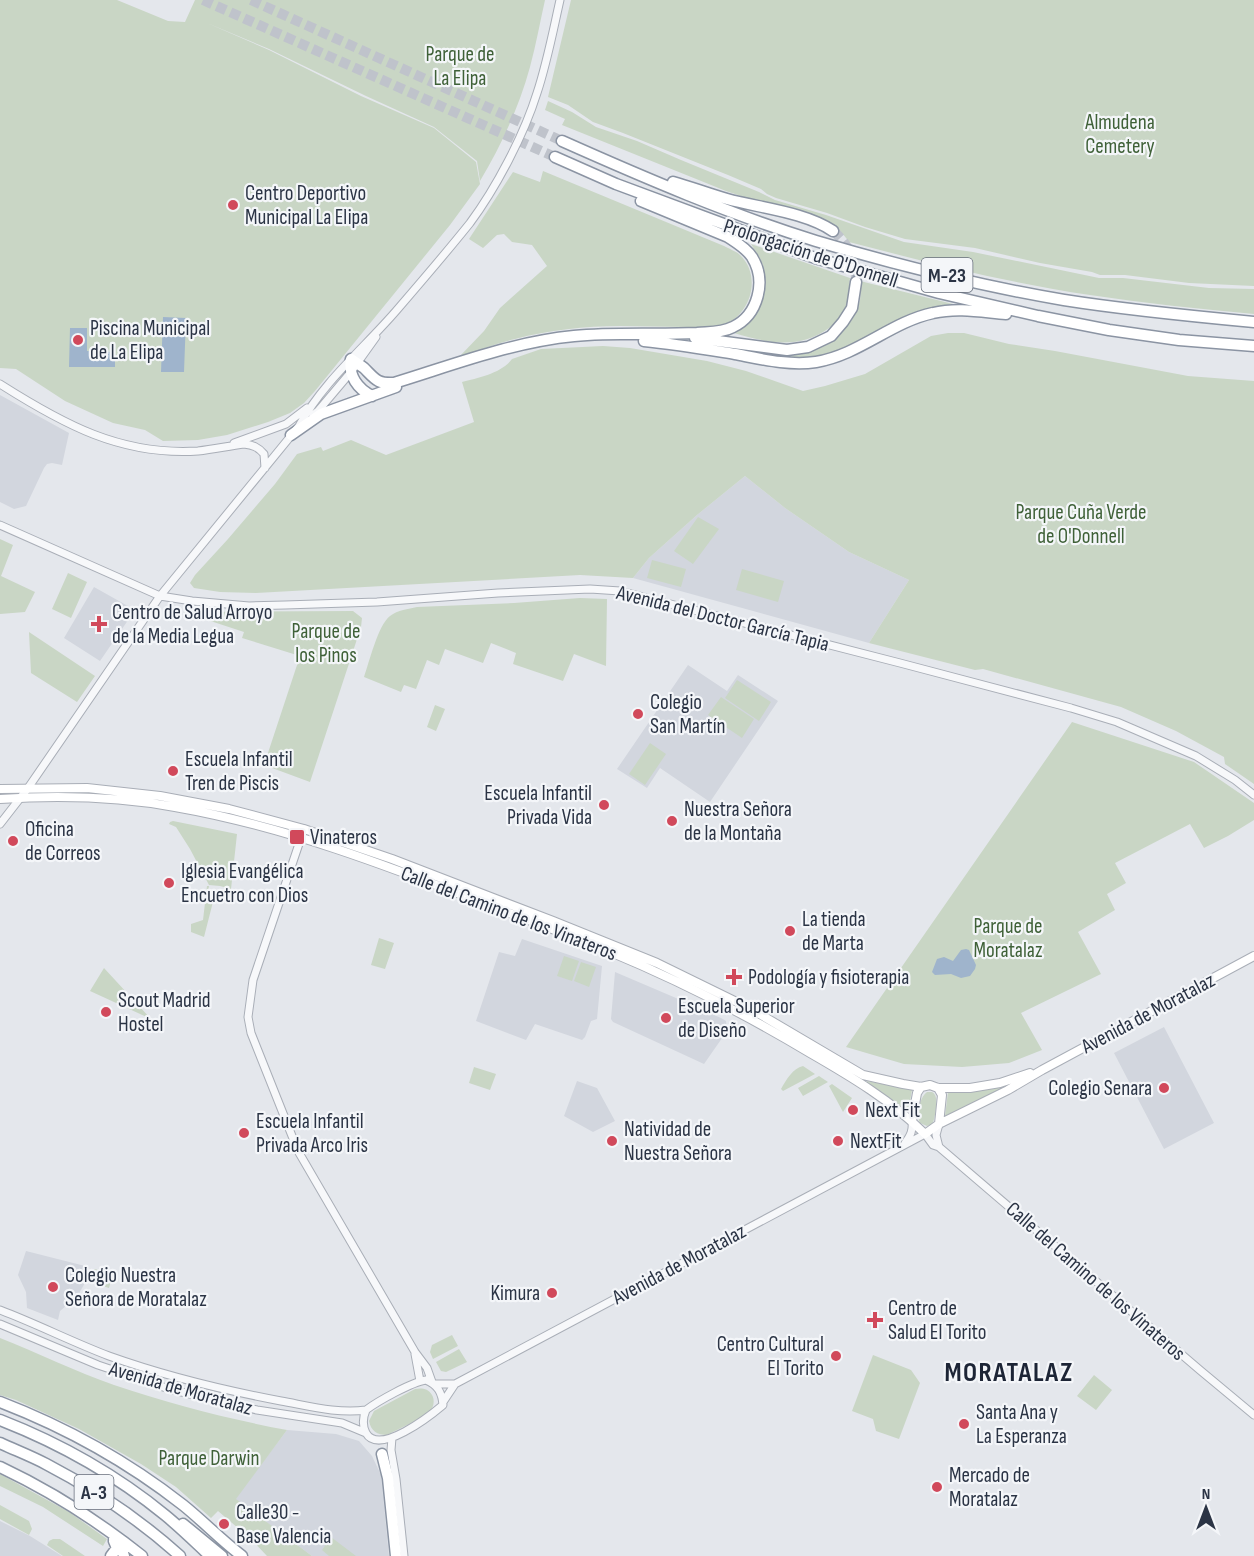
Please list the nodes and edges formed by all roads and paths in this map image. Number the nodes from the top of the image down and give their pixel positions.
1 (560, 0) edge
2 (562, 141) tunnel mouth
3 (555, 157) tunnel mouth
4 (652, 180) junction
5 (616, 184) junction
6 (833, 231) tunnel mouth
7 (856, 282) tunnel mouth
8 (1038, 316) junction
9 (1254, 322) edge
10 (606, 334) junction
11 (668, 335) junction
12 (1254, 346) edge
13 (467, 360) junction
14 (353, 365) junction
15 (0, 384) edge
16 (372, 396) junction
17 (310, 407) junction
18 (299, 426) junction
19 (261, 434) junction
20 (291, 435) junction
21 (223, 447) junction
22 (258, 448) junction
23 (265, 468) junction
24 (0, 525) edge
25 (160, 596) junction
26 (28, 788) junction
27 (0, 789) edge
28 (1254, 795) edge
29 (20, 798) junction
30 (0, 799) edge
31 (0, 824) edge
32 (303, 833) junction
33 (1254, 956) edge
34 (1041, 1070) junction
35 (921, 1087) junction
36 (938, 1088) junction
37 (912, 1121) junction
38 (939, 1124) junction
39 (925, 1134) junction
40 (904, 1145) junction
41 (939, 1147) junction
42 (0, 1310) edge
43 (0, 1324) edge
44 (415, 1352) junction
45 (420, 1381) junction
46 (434, 1383) junction
47 (455, 1384) junction
48 (443, 1401) junction
49 (0, 1402) edge
50 (366, 1410) junction
51 (1254, 1414) edge
52 (0, 1420) edge
53 (366, 1433) junction
54 (392, 1438) junction
55 (373, 1439) junction
56 (0, 1443) edge
57 (382, 1454) junction
58 (0, 1467) edge
59 (396, 1479) junction
60 (84, 1514) junction
61 (166, 1516) junction
62 (113, 1538) junction
63 (222, 1540) junction
64 (111, 1556) edge
65 (124, 1556) edge
66 (142, 1556) edge
67 (180, 1556) edge
68 (210, 1556) edge
69 (222, 1556) edge
70 (236, 1556) edge
71 (242, 1556) edge
72 (396, 1556) edge
73 (404, 1556) edge

1 - 14 street
2 - 4 highway, Prolongación de O'Donnell / M-23
3 - 5 highway, Prolongación de O'Donnell / M-23
4 - 6 highway
4 - 9 highway, Prolongación de O'Donnell / M-23
5 - 8 highway, Prolongación de O'Donnell / M-23
5 - 11 highway
7 - 11 highway
8 - 10 highway
8 - 12 highway, Prolongación de O'Donnell / M-23
10 - 11 highway
10 - 13 highway
13 - 14 highway
13 - 16 highway
14 - 16 highway
14 - 17 street
14 - 18 street
15 - 21 street
16 - 20 highway
17 - 18 street
17 - 19 street
18 - 20 street
19 - 21 street
19 - 22 street
20 - 23 street
21 - 22 street
22 - 23 street
23 - 25 street
24 - 25 street, Avenida del Doctor García Tapia
25 - 26 street
25 - 28 street, Avenida del Doctor García Tapia
26 - 27 main road, Calle del Camino de los Vinateros
26 - 29 street
26 - 32 main road, Calle del Camino de los Vinateros
29 - 30 main road, Calle del Camino de los Vinateros
29 - 31 street
29 - 32 main road, Calle del Camino de los Vinateros
32 - 35 main road, Calle del Camino de los Vinateros
32 - 37 main road, Calle del Camino de los Vinateros
32 - 44 street
33 - 34 main road, Avenida de Moratalaz
34 - 36 main road, Avenida de Moratalaz
34 - 38 main road, Avenida de Moratalaz
35 - 36 main road, Calle del Camino de los Vinateros
35 - 37 main road
36 - 38 main road
37 - 39 main road, Calle del Camino de los Vinateros
37 - 40 street
38 - 39 main road, Avenida de Moratalaz
38 - 41 street
39 - 40 street, Avenida de Moratalaz
39 - 41 street, Calle del Camino de los Vinateros
40 - 47 street, Avenida de Moratalaz
41 - 51 street, Calle del Camino de los Vinateros
42 - 50 street, Avenida de Moratalaz
43 - 53 street, Avenida de Moratalaz
44 - 45 street
44 - 46 street
45 - 46 street, Avenida de Moratalaz
45 - 50 street
46 - 47 street, Avenida de Moratalaz
46 - 48 street
47 - 48 street, Avenida de Moratalaz
48 - 54 street, Avenida de Moratalaz
49 - 63 highway
50 - 53 street
52 - 61 highway, A-3
53 - 55 street, Avenida de Moratalaz
54 - 55 street
54 - 59 street
55 - 57 street, Avenida de Moratalaz
56 - 67 highway, A-3
57 - 59 street, Avenida de Moratalaz
57 - 72 highway
58 - 60 highway
59 - 73 street
60 - 62 highway
60 - 66 highway
61 - 68 highway, A-3
61 - 69 highway
62 - 64 highway
62 - 65 highway
63 - 70 highway
63 - 71 highway

